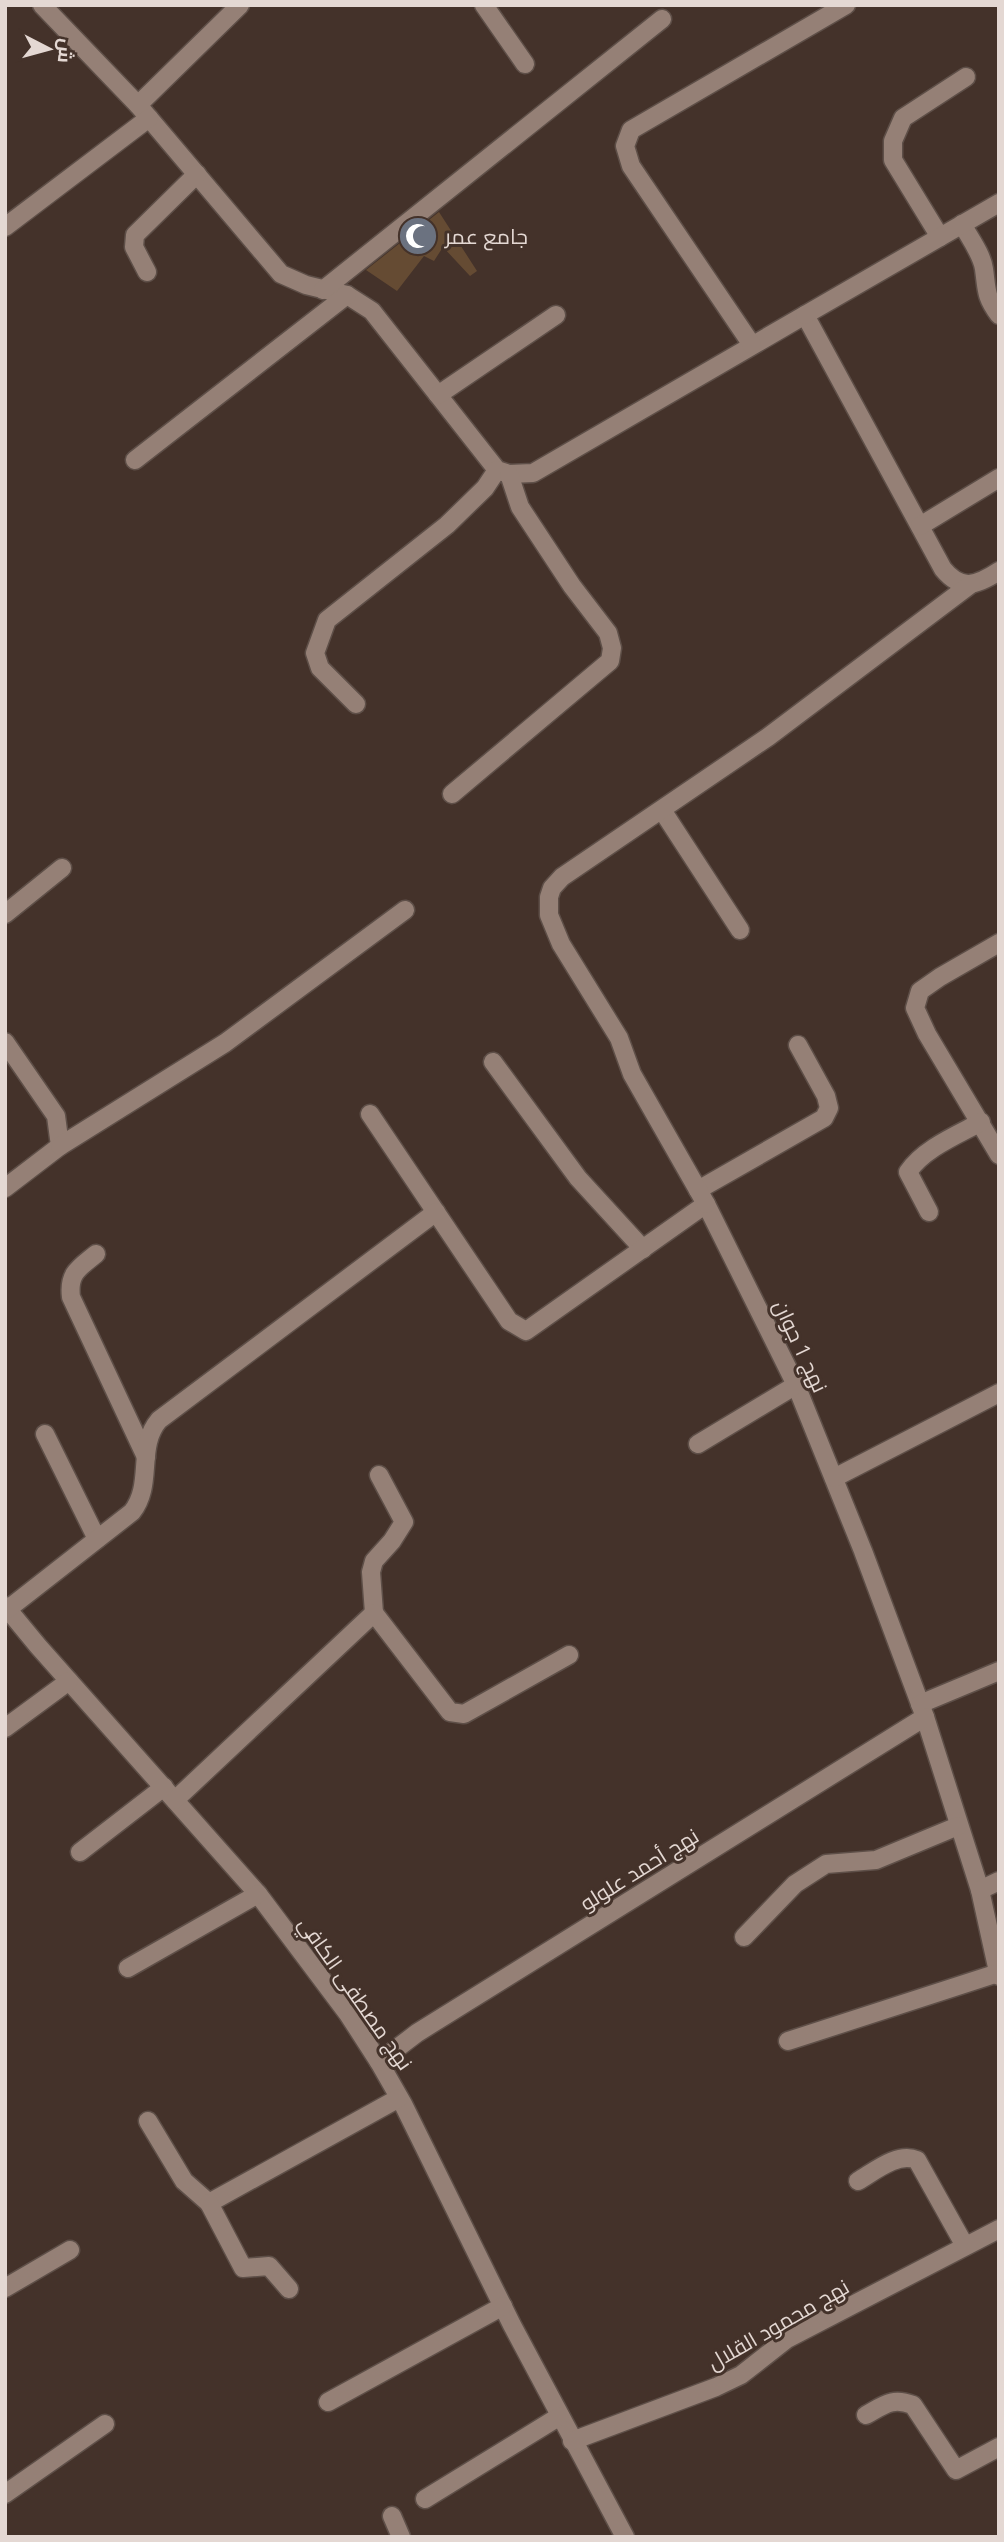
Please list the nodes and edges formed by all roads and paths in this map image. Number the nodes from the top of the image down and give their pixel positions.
1 (43, 5) edge
2 (240, 5) edge
3 (484, 5) edge
4 (846, 5) edge
5 (662, 19) dead end
6 (526, 64) dead end
7 (967, 77) dead end
8 (144, 111) junction
9 (197, 174) junction
10 (999, 203) edge
11 (962, 224) junction
12 (5, 227) edge
13 (940, 237) junction
14 (147, 272) dead end
15 (323, 290) junction
16 (347, 295) junction
17 (555, 315) dead end
18 (805, 315) junction
19 (999, 315) edge
20 (752, 345) junction
21 (438, 395) junction
22 (135, 460) dead end
23 (503, 472) junction
24 (999, 478) edge
25 (920, 526) junction
26 (999, 571) edge
27 (971, 584) junction
28 (356, 704) dead end
29 (452, 794) dead end
30 (662, 810) junction
31 (62, 868) dead end
32 (405, 910) dead end
33 (5, 914) edge
34 (740, 930) dead end
35 (999, 943) edge
36 (5, 1042) edge
37 (798, 1045) dead end
38 (493, 1062) dead end
39 (370, 1114) dead end
40 (981, 1122) junction
41 (60, 1146) junction
42 (999, 1155) edge
43 (5, 1188) edge
44 (702, 1197) junction
45 (436, 1212) junction
46 (929, 1212) dead end
47 (643, 1249) junction
48 (96, 1254) dead end
49 (796, 1385) junction
50 (999, 1393) edge
51 (45, 1434) dead end
52 (698, 1444) dead end
53 (146, 1457) junction
54 (379, 1475) dead end
55 (834, 1478) junction
56 (97, 1539) junction
57 (7, 1607) edge
58 (374, 1613) junction
59 (569, 1655) dead end
60 (999, 1671) edge
61 (69, 1681) junction
62 (923, 1711) junction
63 (5, 1728) edge
64 (169, 1793) junction
65 (958, 1826) junction
66 (80, 1852) dead end
67 (999, 1881) edge
68 (979, 1890) junction
69 (258, 1894) junction
70 (744, 1937) dead end
71 (128, 1968) dead end
72 (998, 1974) edge
73 (788, 2041) dead end
74 (379, 2062) junction
75 (399, 2098) junction
76 (148, 2121) dead end
77 (858, 2180) dead end
78 (209, 2203) junction
79 (999, 2229) edge
80 (965, 2246) junction
81 (70, 2250) dead end
82 (5, 2288) edge
83 (289, 2289) dead end
84 (503, 2306) junction
85 (328, 2402) dead end
86 (866, 2415) dead end
87 (559, 2416) junction
88 (105, 2424) dead end
89 (572, 2441) junction
90 (999, 2447) edge
91 (5, 2494) edge
92 (425, 2499) dead end
93 (392, 2516) dead end
94 (401, 2537) edge
95 (625, 2537) edge

1 - 8 street
2 - 8 street
3 - 6 street
4 - 20 street
5 - 15 street
7 - 13 street
8 - 9 street
8 - 12 street
9 - 14 street
9 - 15 street
10 - 11 street
11 - 13 street
11 - 19 street
13 - 18 street
15 - 16 street
16 - 21 street
16 - 22 street
17 - 21 street
18 - 20 street
18 - 25 street
20 - 23 street
21 - 23 street
23 - 28 street
23 - 29 street
24 - 25 street
25 - 27 street
26 - 27 street, نهج 1 جوان
27 - 30 street, نهج 1 جوان
30 - 34 street
30 - 44 street, نهج 1 جوان
31 - 33 street
32 - 41 street
35 - 40 street
36 - 41 street
37 - 44 street
38 - 47 street
39 - 45 street
40 - 42 street
40 - 46 street
41 - 43 street
44 - 47 street
44 - 49 street, نهج 1 جوان
45 - 47 street
45 - 53 street
48 - 53 street
49 - 52 street
49 - 55 street, نهج 1 جوان
50 - 55 street
51 - 56 street
53 - 56 street
54 - 58 street
55 - 62 street, نهج 1 جوان
56 - 57 street
57 - 61 street, نهج مصطفى الكافي
58 - 59 street
58 - 64 street
60 - 62 street, نهج أحمد علولو
61 - 63 street
61 - 64 street, نهج مصطفى الكافي
62 - 65 street, نهج 1 جوان
62 - 74 street, نهج أحمد علولو
64 - 66 street
64 - 69 street, نهج مصطفى الكافي
65 - 68 street, نهج 1 جوان
65 - 70 street
67 - 68 street
68 - 72 street, نهج 1 جوان
69 - 71 street
69 - 74 street, نهج مصطفى الكافي
72 - 73 street
74 - 75 street, نهج مصطفى الكافي
75 - 78 street
75 - 84 street, نهج مصطفى الكافي
76 - 78 street
77 - 80 street
78 - 83 street
79 - 80 street, نهج محمود القلال
80 - 89 street, نهج محمود القلال
81 - 82 street
84 - 85 street
84 - 87 street, نهج مصطفى الكافي
86 - 90 street
87 - 89 street, نهج مصطفى الكافي
87 - 92 street
88 - 91 street
89 - 95 street, نهج مصطفى الكافي
93 - 94 street

